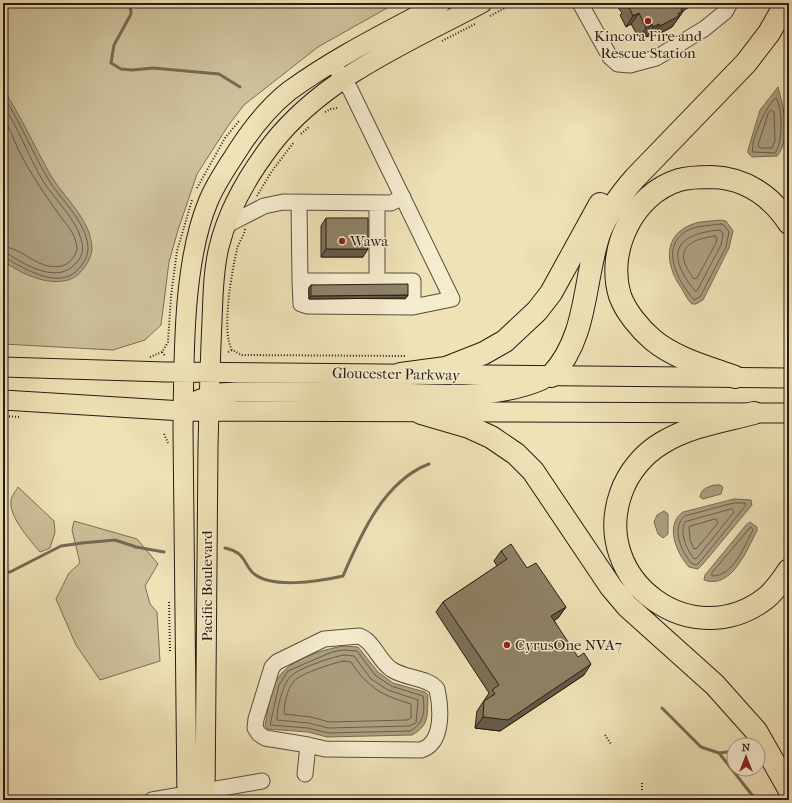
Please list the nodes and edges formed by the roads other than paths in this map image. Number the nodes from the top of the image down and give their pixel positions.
1 (441, 3) edge
2 (482, 3) edge
3 (580, 3) edge
4 (730, 3) edge
5 (786, 3) edge
6 (332, 62) junction
7 (344, 79) junction
8 (666, 144) junction
9 (403, 197) junction
10 (299, 202) junction
11 (377, 203) junction
12 (789, 223) edge
13 (236, 226) junction
14 (300, 281) junction
15 (376, 281) junction
16 (413, 307) junction
17 (404, 365) junction
18 (9, 367) edge
19 (184, 371) junction
20 (209, 372) junction
21 (551, 376) junction
22 (735, 377) junction
23 (789, 378) edge
24 (3, 400) edge
25 (209, 403) junction
26 (184, 411) junction
27 (421, 413) junction
28 (754, 413) junction
29 (789, 413) edge
30 (789, 570) edge
31 (308, 745) junction
32 (305, 774) dead end
33 (262, 780) dead end
34 (789, 789) edge
35 (205, 795) edge
36 (187, 797) edge
37 (152, 800) edge

1 - 6 main road, Pacific Boulevard
2 - 7 main road, Pacific Boulevard
3 - 4 street
5 - 8 highway
6 - 7 street
6 - 19 main road, Pacific Boulevard
7 - 9 street
7 - 13 main road, Pacific Boulevard
8 - 17 highway
8 - 21 highway
9 - 11 street
9 - 16 street
10 - 11 street
10 - 13 street
10 - 14 street
11 - 15 street
12 - 22 highway
13 - 20 main road, Pacific Boulevard
14 - 15 street
14 - 16 street
15 - 16 street
17 - 20 main road, Gloucester Parkway
17 - 21 main road, Gloucester Parkway
18 - 19 main road, Gloucester Parkway
19 - 20 main road, Gloucester Parkway
19 - 26 main road, Pacific Boulevard
20 - 25 main road, Pacific Boulevard
21 - 22 main road, Gloucester Parkway
21 - 25 main road
22 - 23 main road, Gloucester Parkway
24 - 26 main road
25 - 26 main road
25 - 27 main road
25 - 35 main road, Pacific Boulevard
26 - 36 main road, Pacific Boulevard
27 - 28 main road
27 - 34 highway
28 - 29 main road
28 - 30 highway
31 - 31 street
31 - 32 street
33 - 35 street
35 - 36 street
36 - 37 street

